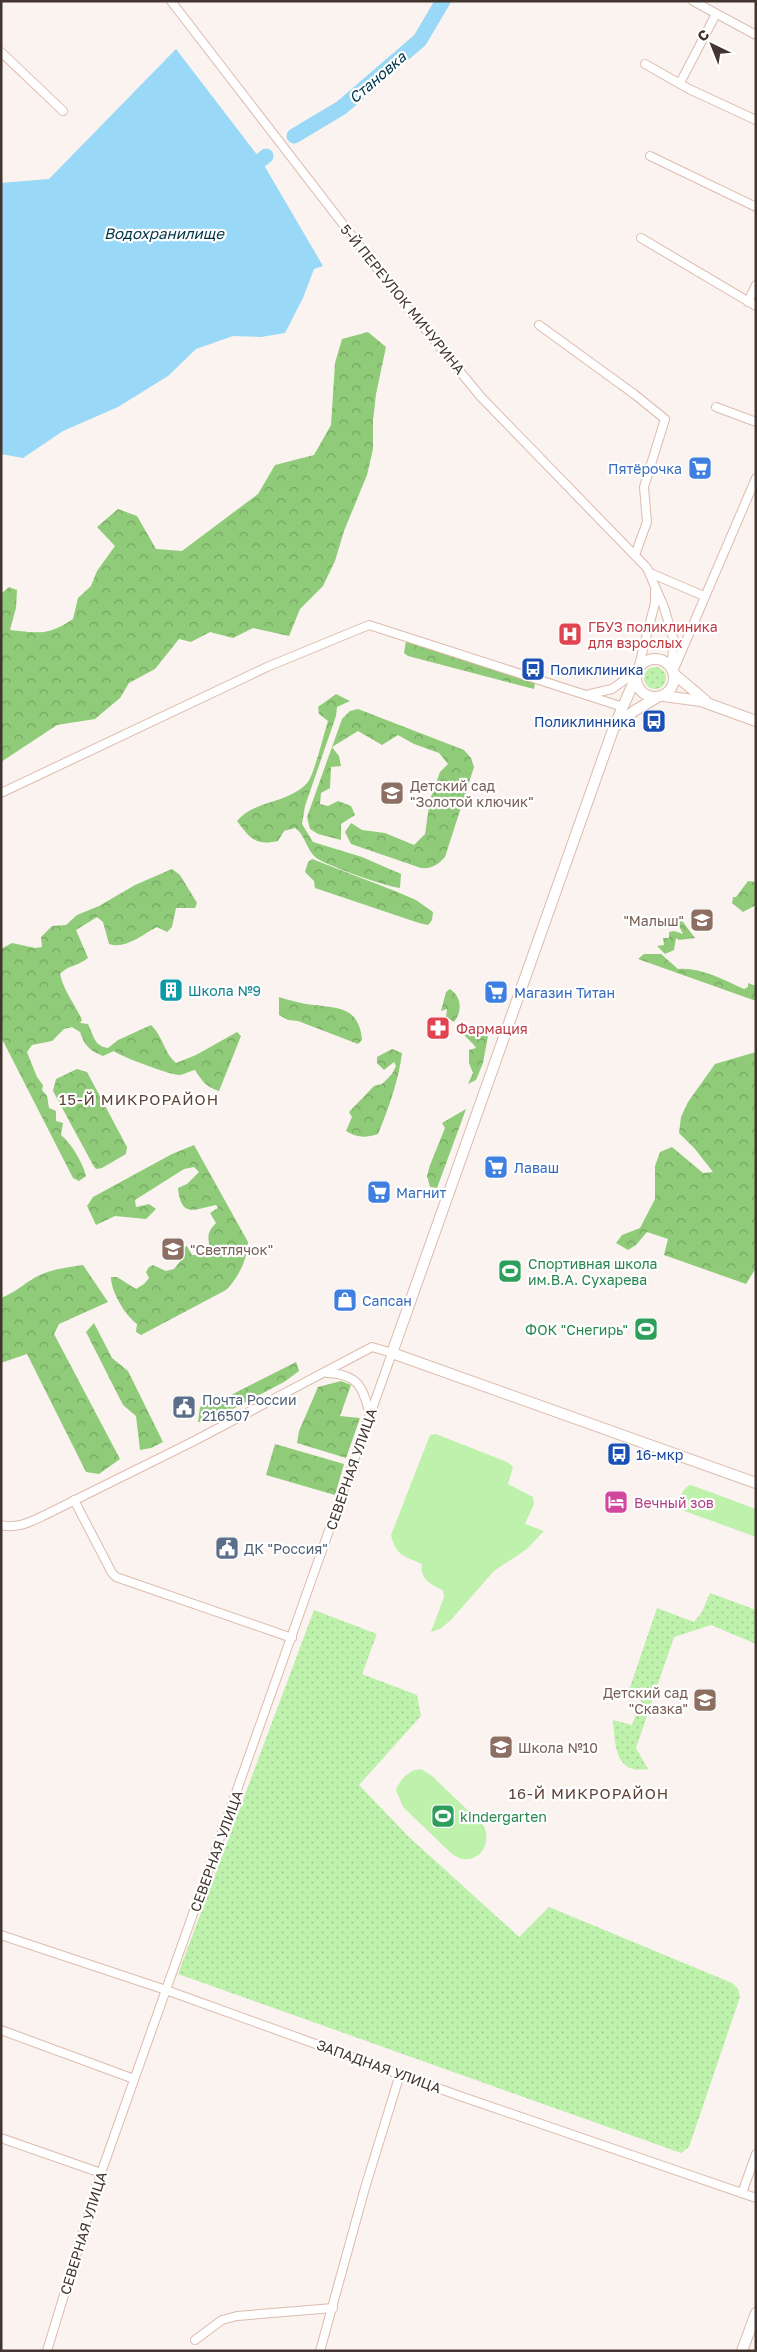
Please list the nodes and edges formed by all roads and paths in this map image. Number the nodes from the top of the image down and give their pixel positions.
1 (171, 1) edge
2 (694, 1) edge
3 (716, 14) junction
4 (756, 36) edge
5 (1, 52) edge
6 (645, 64) dead end
7 (680, 84) junction
8 (64, 111) dead end
9 (756, 120) edge
10 (650, 156) dead end
11 (756, 207) edge
12 (641, 238) dead end
13 (756, 285) edge
14 (752, 304) edge
15 (539, 326) dead end
16 (716, 407) dead end
17 (756, 422) edge
18 (756, 478) edge
19 (635, 555) junction
20 (651, 576) junction
21 (704, 596) junction
22 (673, 671) junction
23 (637, 672) junction
24 (582, 693) junction
25 (660, 697) junction
26 (714, 705) junction
27 (622, 707) junction
28 (756, 721) edge
29 (614, 727) junction
30 (1, 793) edge
31 (392, 1352) junction
32 (325, 1373) junction
33 (370, 1415) junction
34 (756, 1483) edge
35 (74, 1500) junction
36 (1, 1525) edge
37 (292, 1638) junction
38 (1, 1935) edge
39 (166, 1990) junction
40 (1, 2030) edge
41 (400, 2074) junction
42 (134, 2079) junction
43 (1, 2138) edge
44 (756, 2154) edge
45 (101, 2173) junction
46 (742, 2193) junction
47 (756, 2198) edge
48 (333, 2308) junction
49 (756, 2313) edge
50 (196, 2340) dead end
51 (47, 2351) edge
52 (320, 2351) edge
53 (742, 2351) edge

1 - 19 street, 5-Й ПЕРЕУЛОК МИЧУРИНА
2 - 3 street
3 - 4 street
3 - 7 street
5 - 8 street
6 - 7 street
7 - 9 street
10 - 11 street
12 - 14 street
13 - 14 street
15 - 19 street
16 - 17 street
18 - 21 street
19 - 20 street, 5-Й ПЕРЕУЛОК МИЧУРИНА
20 - 21 street
20 - 22 street, 5-Й ПЕРЕУЛОК МИЧУРИНА
20 - 23 street
21 - 22 street
22 - 23 street
22 - 25 street
22 - 26 street
23 - 24 street
23 - 25 street
23 - 27 street
24 - 27 street
24 - 30 street
25 - 26 street
25 - 29 street
26 - 28 street
27 - 29 street
29 - 31 street
31 - 32 street
31 - 33 street, СЕВЕРНАЯ УЛИЦА
31 - 34 street
32 - 33 street
32 - 35 street
33 - 37 street, СЕВЕРНАЯ УЛИЦА
35 - 36 street
35 - 37 street
37 - 39 street, СЕВЕРНАЯ УЛИЦА
38 - 39 street, ЗАПАДНАЯ УЛИЦА
39 - 41 street, ЗАПАДНАЯ УЛИЦА
39 - 42 street, СЕВЕРНАЯ УЛИЦА
40 - 42 street
41 - 46 street, ЗАПАДНАЯ УЛИЦА
41 - 48 street
42 - 45 street, СЕВЕРНАЯ УЛИЦА
43 - 45 street
44 - 46 street
45 - 51 street, СЕВЕРНАЯ УЛИЦА
46 - 47 street, ЗАПАДНАЯ УЛИЦА
48 - 50 street
48 - 52 street
49 - 53 street

